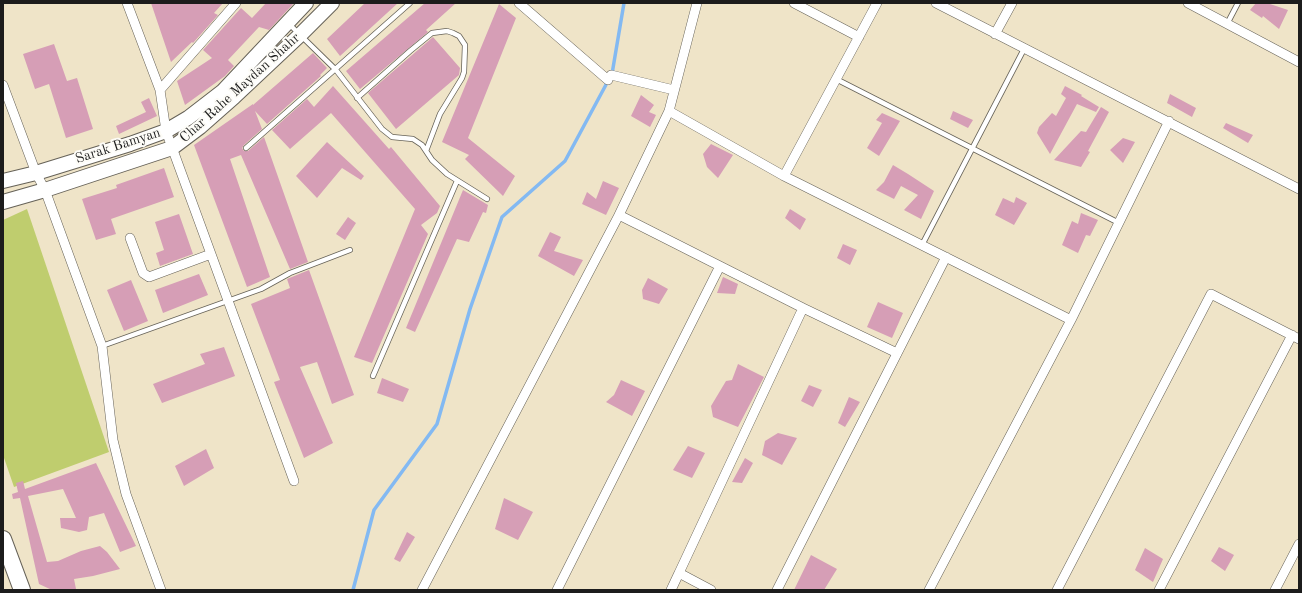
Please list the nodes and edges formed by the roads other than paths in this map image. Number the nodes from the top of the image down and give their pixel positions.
1 (127, 3) edge
2 (236, 3) edge
3 (306, 3) edge
4 (332, 3) edge
5 (410, 3) edge
6 (519, 3) edge
7 (697, 3) edge
8 (794, 3) edge
9 (877, 3) edge
10 (936, 3) edge
11 (1012, 3) edge
12 (1188, 3) edge
13 (1238, 3) edge
14 (288, 23) junction
15 (1227, 24) junction
16 (995, 34) junction
17 (300, 35) junction
18 (859, 37) junction
19 (1024, 48) junction
20 (1299, 62) edge
21 (336, 70) junction
22 (836, 79) junction
23 (3, 85) edge
24 (160, 90) junction
25 (674, 90) junction
26 (357, 98) junction
27 (669, 111) junction
28 (1168, 121) junction
29 (166, 131) junction
30 (172, 148) junction
31 (246, 148) dead end
32 (972, 148) junction
33 (426, 151) junction
34 (36, 173) junction
35 (784, 176) junction
36 (3, 181) edge
37 (457, 181) junction
38 (45, 190) junction
39 (1299, 190) edge
40 (487, 199) dead end
41 (3, 202) edge
42 (619, 216) junction
43 (1118, 223) junction
44 (130, 238) dead end
45 (922, 245) junction
46 (350, 250) dead end
47 (212, 254) junction
48 (946, 257) junction
49 (720, 266) junction
50 (229, 301) junction
51 (803, 308) junction
52 (1071, 320) junction
53 (1295, 337) edge
54 (102, 346) junction
55 (898, 353) junction
56 (373, 376) dead end
57 (294, 481) dead end
58 (3, 539) edge
59 (1299, 544) edge
60 (679, 574) junction
61 (22, 590) edge
62 (161, 590) edge
63 (422, 590) edge
64 (557, 590) edge
65 (671, 590) edge
66 (711, 590) edge
67 (777, 590) edge
68 (929, 590) edge
69 (1057, 590) edge
70 (1159, 590) edge
71 (1275, 590) edge

1 - 24 street
2 - 24 street
3 - 14 main road, Sarak Bamyan
4 - 17 main road, Char Rahe Maydan Shahr
5 - 21 lane
6 - 25 street
7 - 25 street
8 - 18 street
9 - 18 street
10 - 16 street
11 - 16 street
12 - 15 street
13 - 15 lane
14 - 17 lane
14 - 29 main road, Sarak Bamyan
15 - 20 street
16 - 19 street
17 - 21 lane
17 - 30 main road, Char Rahe Maydan Shahr
18 - 22 street
19 - 28 street
19 - 32 lane
21 - 26 lane
21 - 31 lane
22 - 32 lane
22 - 35 street
23 - 34 street
24 - 29 street
25 - 27 street
26 - 33 lane
26 - 33 lane
27 - 35 street
27 - 42 street
28 - 39 street
28 - 43 street
29 - 30 street
29 - 34 main road, Sarak Bamyan
30 - 38 main road, Char Rahe Maydan Shahr
30 - 47 street
32 - 43 lane
32 - 45 lane
33 - 37 lane
34 - 36 main road, Sarak Bamyan
34 - 38 street
35 - 45 street
37 - 40 lane
37 - 56 lane
38 - 41 main road, Char Rahe Maydan Shahr
38 - 54 street
42 - 49 street
42 - 63 street
43 - 52 street
44 - 47 street
45 - 48 street
46 - 50 lane
47 - 50 street
48 - 52 street
48 - 55 street
49 - 51 street
49 - 64 street
50 - 54 lane
50 - 57 street
51 - 55 street
51 - 60 street
52 - 68 street
53 - 69 street
53 - 70 street
54 - 62 street
55 - 67 street
58 - 61 highway
59 - 71 street
60 - 65 street
60 - 66 street

